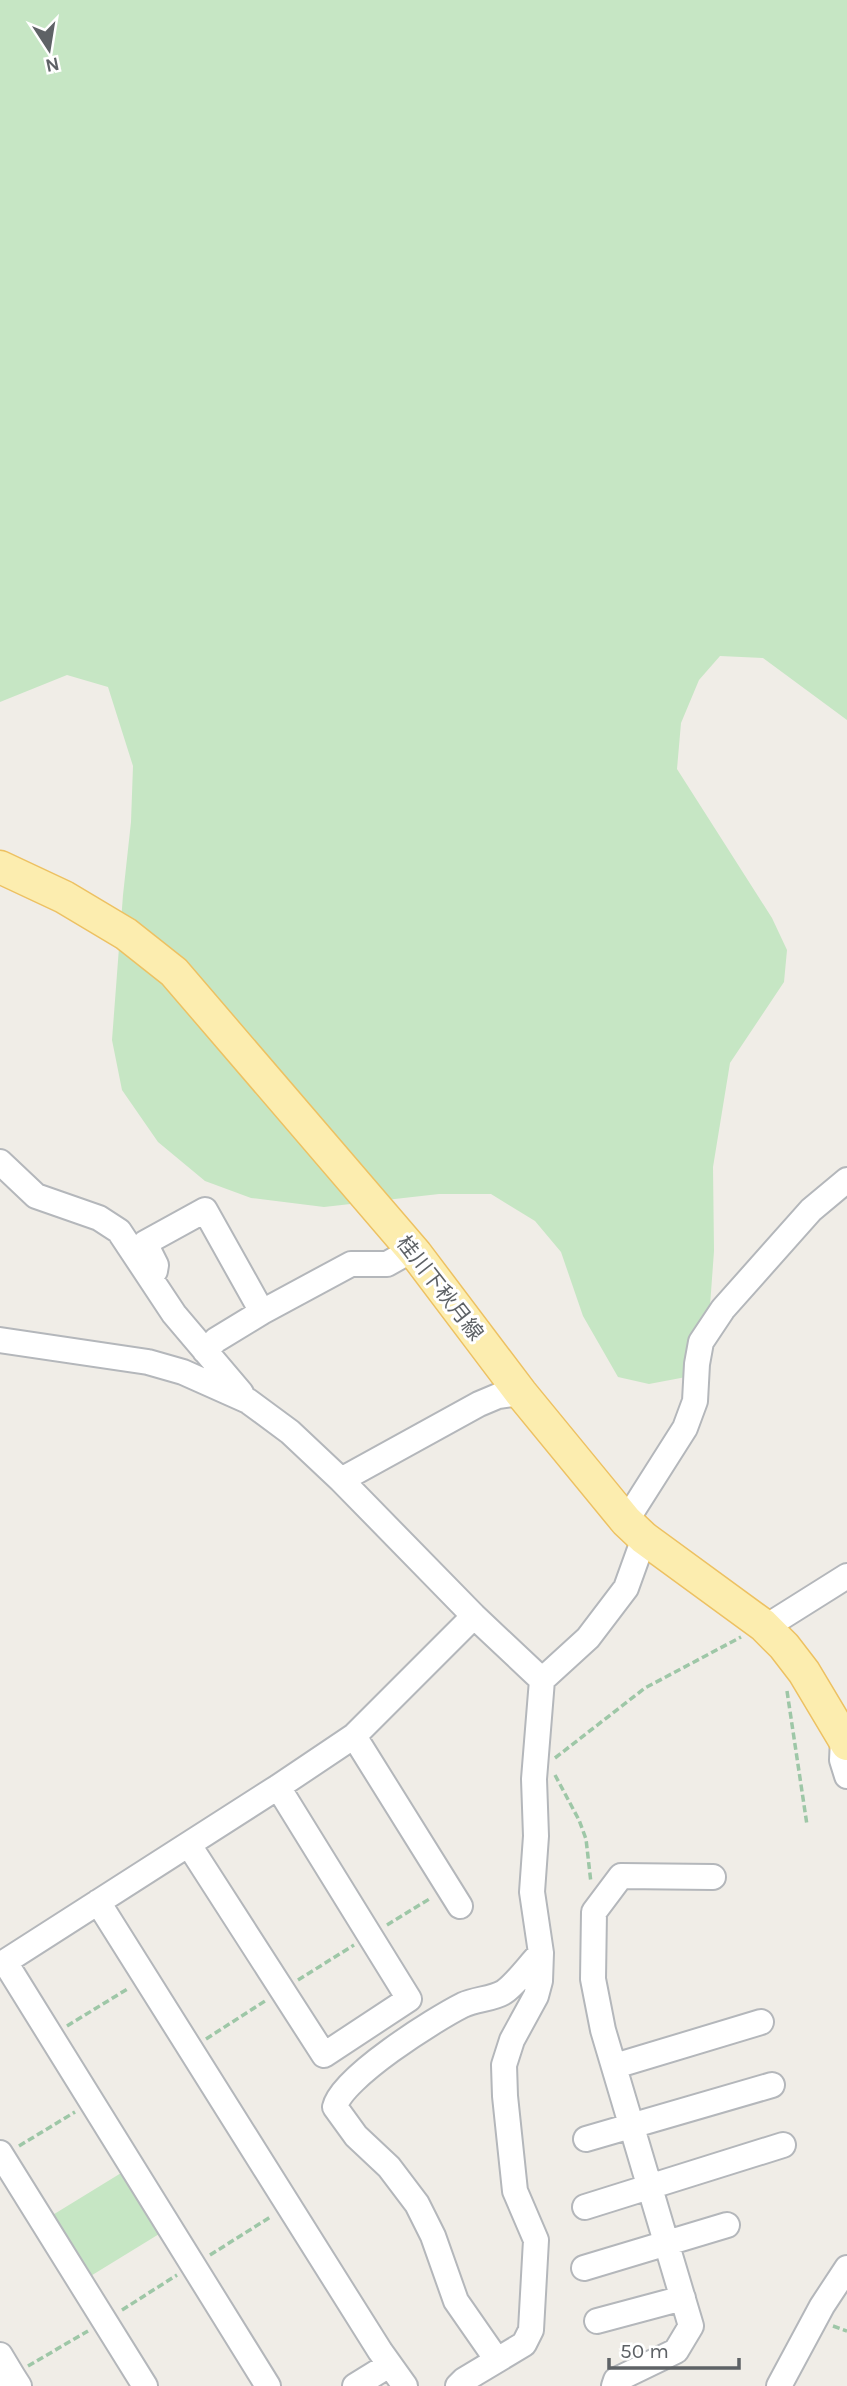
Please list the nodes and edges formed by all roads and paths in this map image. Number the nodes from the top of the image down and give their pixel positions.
1 (0, 867) edge
2 (0, 1162) edge
3 (847, 1181) edge
4 (412, 1250) junction
5 (153, 1282) junction
6 (262, 1312) junction
7 (0, 1340) edge
8 (205, 1351) junction
9 (521, 1394) junction
10 (248, 1401) junction
11 (341, 1480) junction
12 (635, 1529) junction
13 (847, 1576) edge
14 (474, 1616) junction
15 (764, 1627) junction
16 (797, 1663) junction
17 (542, 1681) junction
18 (354, 1736) junction
19 (846, 1741) edge
20 (543, 1763) junction
21 (847, 1776) edge
22 (278, 1787) junction
23 (807, 1825) dead end
24 (189, 1845) junction
25 (713, 1877) dead end
26 (454, 1897) joint
27 (98, 1902) junction
28 (594, 1913) junction
29 (370, 1935) junction
30 (541, 1953) junction
31 (3, 1963) edge
32 (146, 1978) junction
33 (282, 1990) junction
34 (409, 1999) junction
35 (761, 2022) dead end
36 (429, 2025) junction
37 (51, 2036) junction
38 (191, 2049) junction
39 (324, 2055) junction
40 (615, 2066) junction
41 (772, 2085) dead end
42 (346, 2088) junction
43 (92, 2102) junction
44 (631, 2125) junction
45 (586, 2139) dead end
46 (783, 2145) dead end
47 (3, 2165) edge
48 (651, 2186) junction
49 (289, 2206) junction
50 (585, 2207) dead end
51 (727, 2225) dead end
52 (667, 2243) junction
53 (193, 2265) junction
54 (847, 2267) edge
55 (584, 2268) dead end
56 (683, 2298) junction
57 (104, 2321) junction
58 (597, 2322) dead end
59 (497, 2360) junction
60 (389, 2365) junction
61 (8, 2375) edge
62 (145, 2386) edge
63 (268, 2386) edge
64 (355, 2386) edge
65 (405, 2386) edge
66 (458, 2386) edge
67 (614, 2386) edge
68 (779, 2386) edge

1 - 4 main road, 桂川下秋月線
2 - 5 street
3 - 12 street
4 - 6 street
4 - 9 main road, 桂川下秋月線
5 - 6 street
5 - 8 street
6 - 8 street
7 - 10 street
8 - 10 street
9 - 11 street
9 - 12 main road, 桂川下秋月線
10 - 11 street
11 - 14 street
12 - 15 main road, 桂川下秋月線
12 - 17 street
13 - 15 street
14 - 17 street
14 - 18 street
15 - 16 main road, 桂川下秋月線
15 - 20 path
16 - 19 main road, 桂川下秋月線
16 - 23 path
17 - 20 street
18 - 22 street
18 - 26 street
19 - 21 street
20 - 28 path
20 - 30 street
22 - 24 street
22 - 29 street
24 - 27 street
24 - 33 street
25 - 28 street
26 - 29 path
27 - 31 street
27 - 32 street
28 - 40 street
29 - 33 path
29 - 34 street
30 - 36 street
30 - 59 street
31 - 37 street
32 - 37 path
32 - 38 street
33 - 38 path
33 - 39 street
34 - 36 street
34 - 39 street
35 - 40 street
36 - 42 street
37 - 43 street
38 - 49 street
39 - 42 street
40 - 44 street
41 - 44 street
42 - 59 street
43 - 47 path
43 - 53 street
44 - 45 street
44 - 48 street
46 - 48 street
47 - 57 street
48 - 50 street
48 - 52 street
49 - 53 path
49 - 60 street
51 - 52 street
52 - 55 street
52 - 56 street
53 - 57 path
53 - 63 street
54 - 68 street
56 - 58 street
56 - 67 street
57 - 61 path
57 - 62 street
59 - 66 street
60 - 64 street
60 - 65 street

